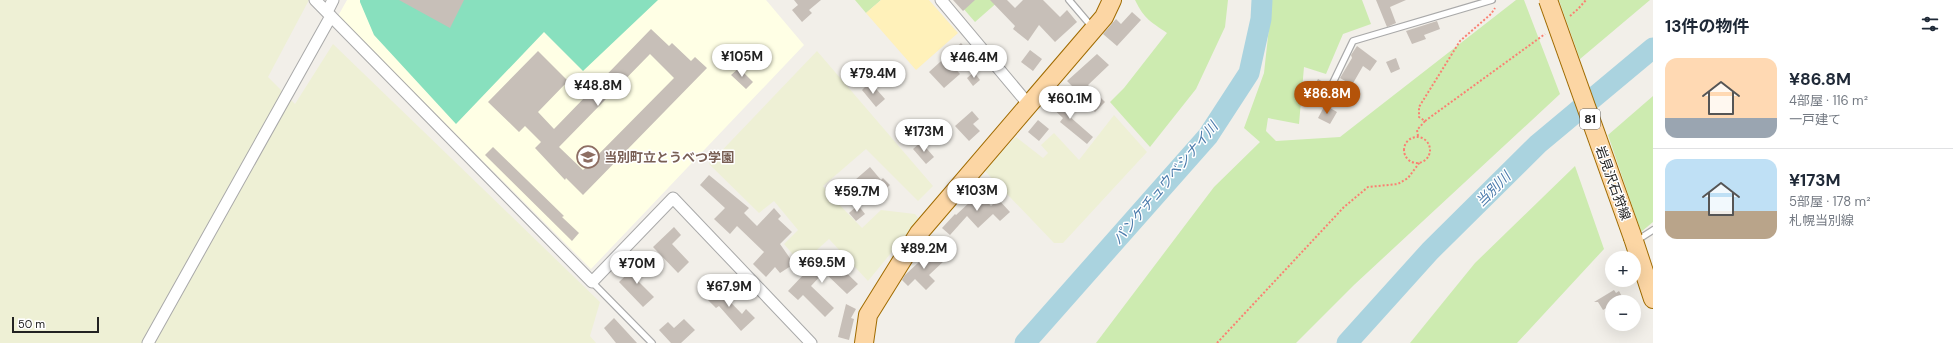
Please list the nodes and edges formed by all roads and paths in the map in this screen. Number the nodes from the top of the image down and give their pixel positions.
1 (315, 0) edge
2 (333, 0) edge
3 (941, 0) edge
4 (1068, 0) edge
5 (1112, 0) edge
6 (1492, 0) edge
7 (1548, 0) edge
8 (1586, 0) edge
9 (1497, 5) dead end
10 (329, 14) junction
11 (1566, 19) dead end
12 (1094, 29) junction
13 (1546, 33) dead end
14 (1326, 97) dead end
15 (1029, 105) junction
16 (1425, 121) junction
17 (1418, 136) junction
18 (1420, 162) junction
19 (1653, 230) edge
20 (1633, 240) junction
21 (592, 282) junction
22 (1653, 299) edge
23 (148, 343) edge
24 (652, 343) edge
25 (811, 343) edge
26 (864, 343) edge
27 (1217, 343) edge

1 - 10 street
2 - 10 street
3 - 15 street
4 - 12 lane
5 - 12 main road
6 - 14 lane
7 - 20 main road, 岩見沢石狩線 / 81, bridge
8 - 11 path
9 - 16 path
10 - 21 street
10 - 23 street
12 - 15 main road
13 - 16 path
15 - 26 main road
16 - 17 path
17 - 18 path
17 - 18 path
18 - 27 path
19 - 20 lane
20 - 22 main road, 岩見沢石狩線 / 81
21 - 24 lane
21 - 25 street

